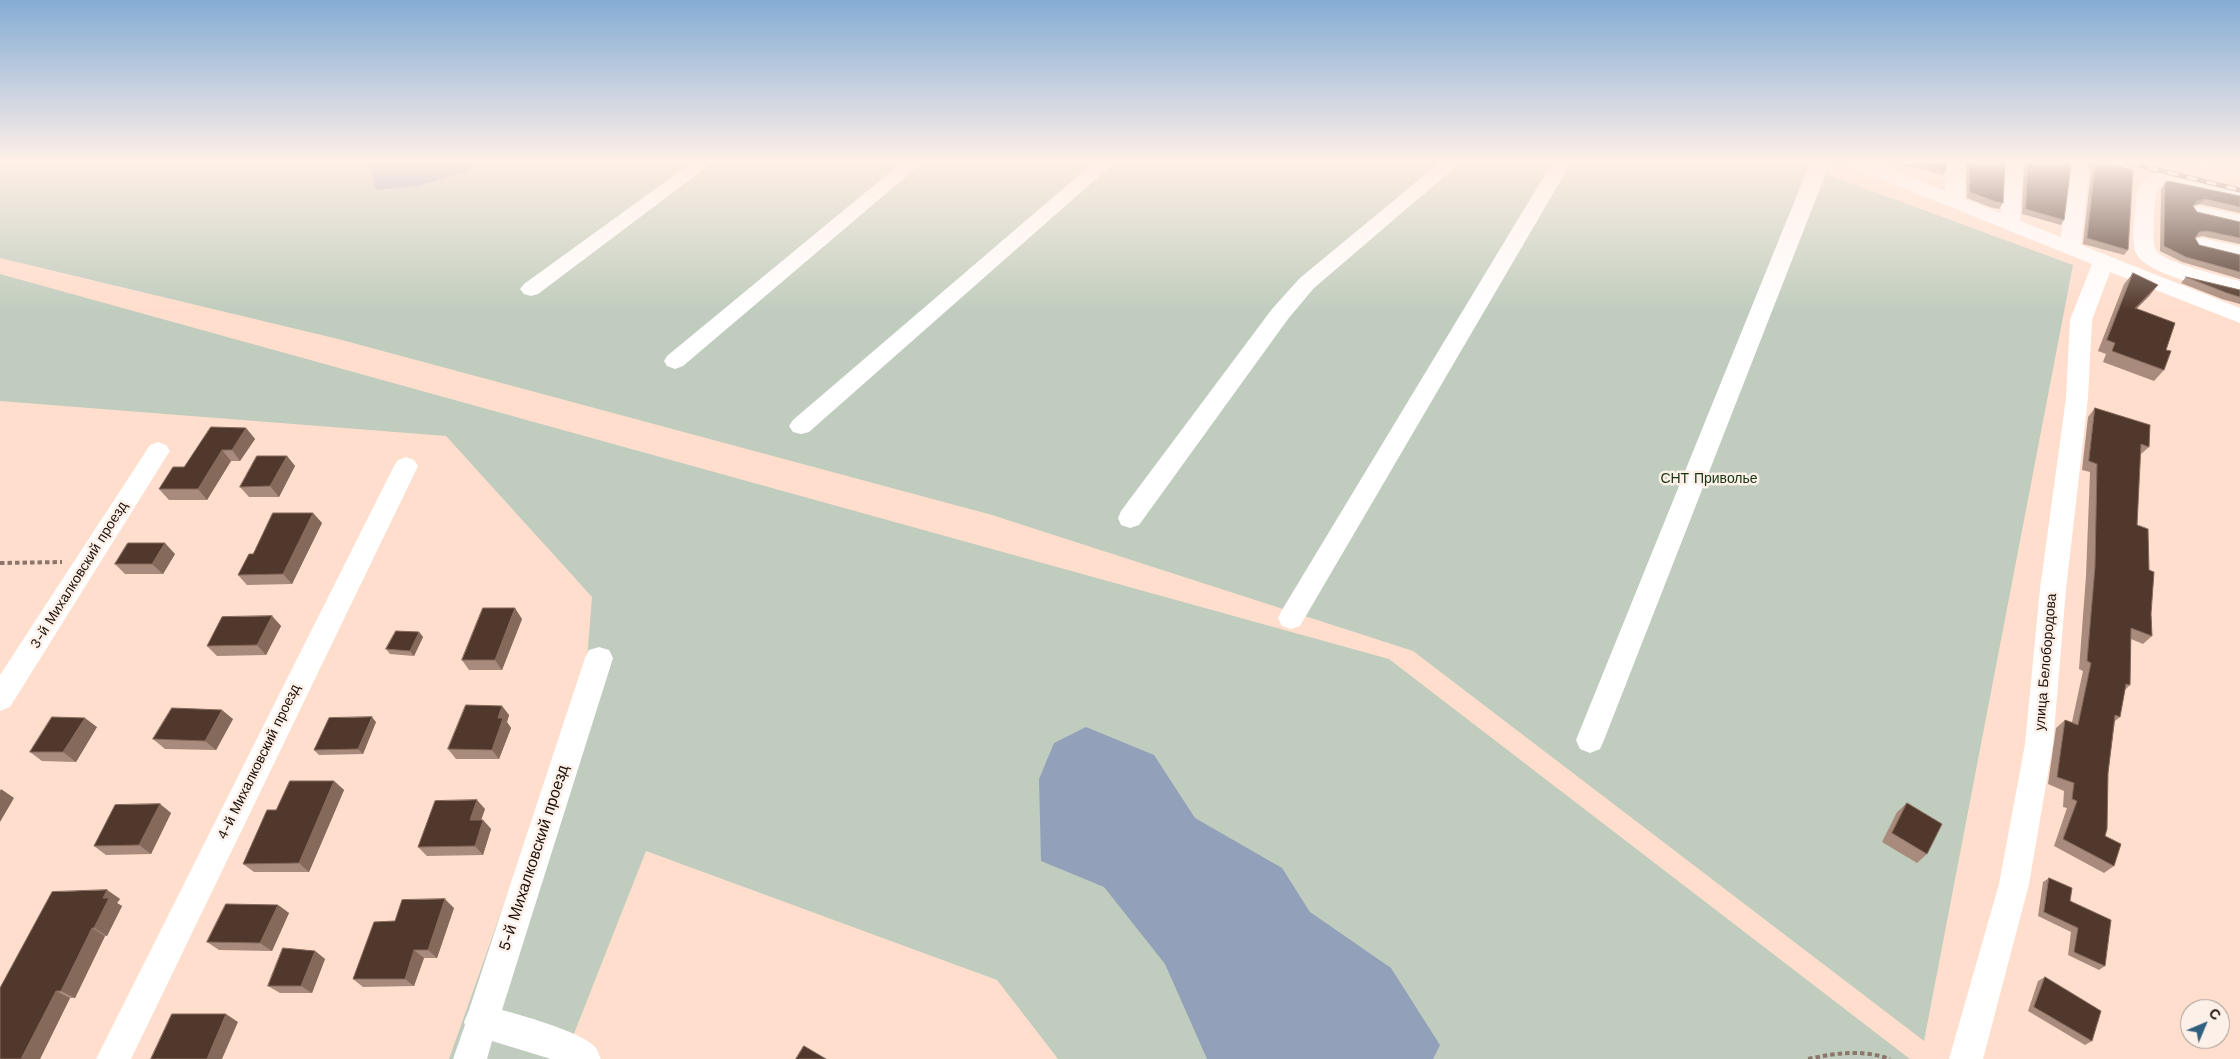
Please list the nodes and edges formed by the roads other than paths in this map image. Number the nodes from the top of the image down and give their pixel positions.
1 (636, 212) edge
2 (854, 212) edge
3 (1048, 212) edge
4 (1392, 212) edge
5 (1533, 212) edge
6 (1800, 212) edge
7 (1980, 212) edge
8 (2011, 212) edge
9 (2074, 212) edge
10 (2146, 212) edge
11 (2202, 212) edge
12 (2240, 221) edge
13 (2010, 225) junction
14 (2202, 244) edge
15 (2070, 249) junction
16 (2240, 253) edge
17 (2103, 262) junction
18 (2240, 288) edge
19 (531, 289) dead end
20 (2240, 316) edge
21 (675, 361) dead end
22 (801, 426) dead end
23 (158, 451) dead end
24 (406, 466) dead end
25 (1130, 518) dead end
26 (1291, 618) dead end
27 (599, 658) dead end
28 (0, 699) edge
29 (1590, 740) dead end
30 (480, 1022) junction
31 (113, 1059) edge
32 (470, 1059) edge
33 (584, 1059) edge
34 (1966, 1059) edge

1 - 19 street
2 - 21 street
3 - 22 street
4 - 25 street
5 - 26 street
6 - 29 street
7 - 13 street
8 - 13 street
9 - 15 street
10 - 18 street
11 - 12 street
13 - 15 street
14 - 16 street
15 - 17 street
17 - 20 street
17 - 34 street, улица Белобородова
23 - 28 street, 3-й Михалковский проезд
24 - 31 street, 4-й Михалковский проезд
27 - 30 street, 5-й Михалковский проезд
30 - 32 street, 5-й Михалковский проезд
30 - 33 street

